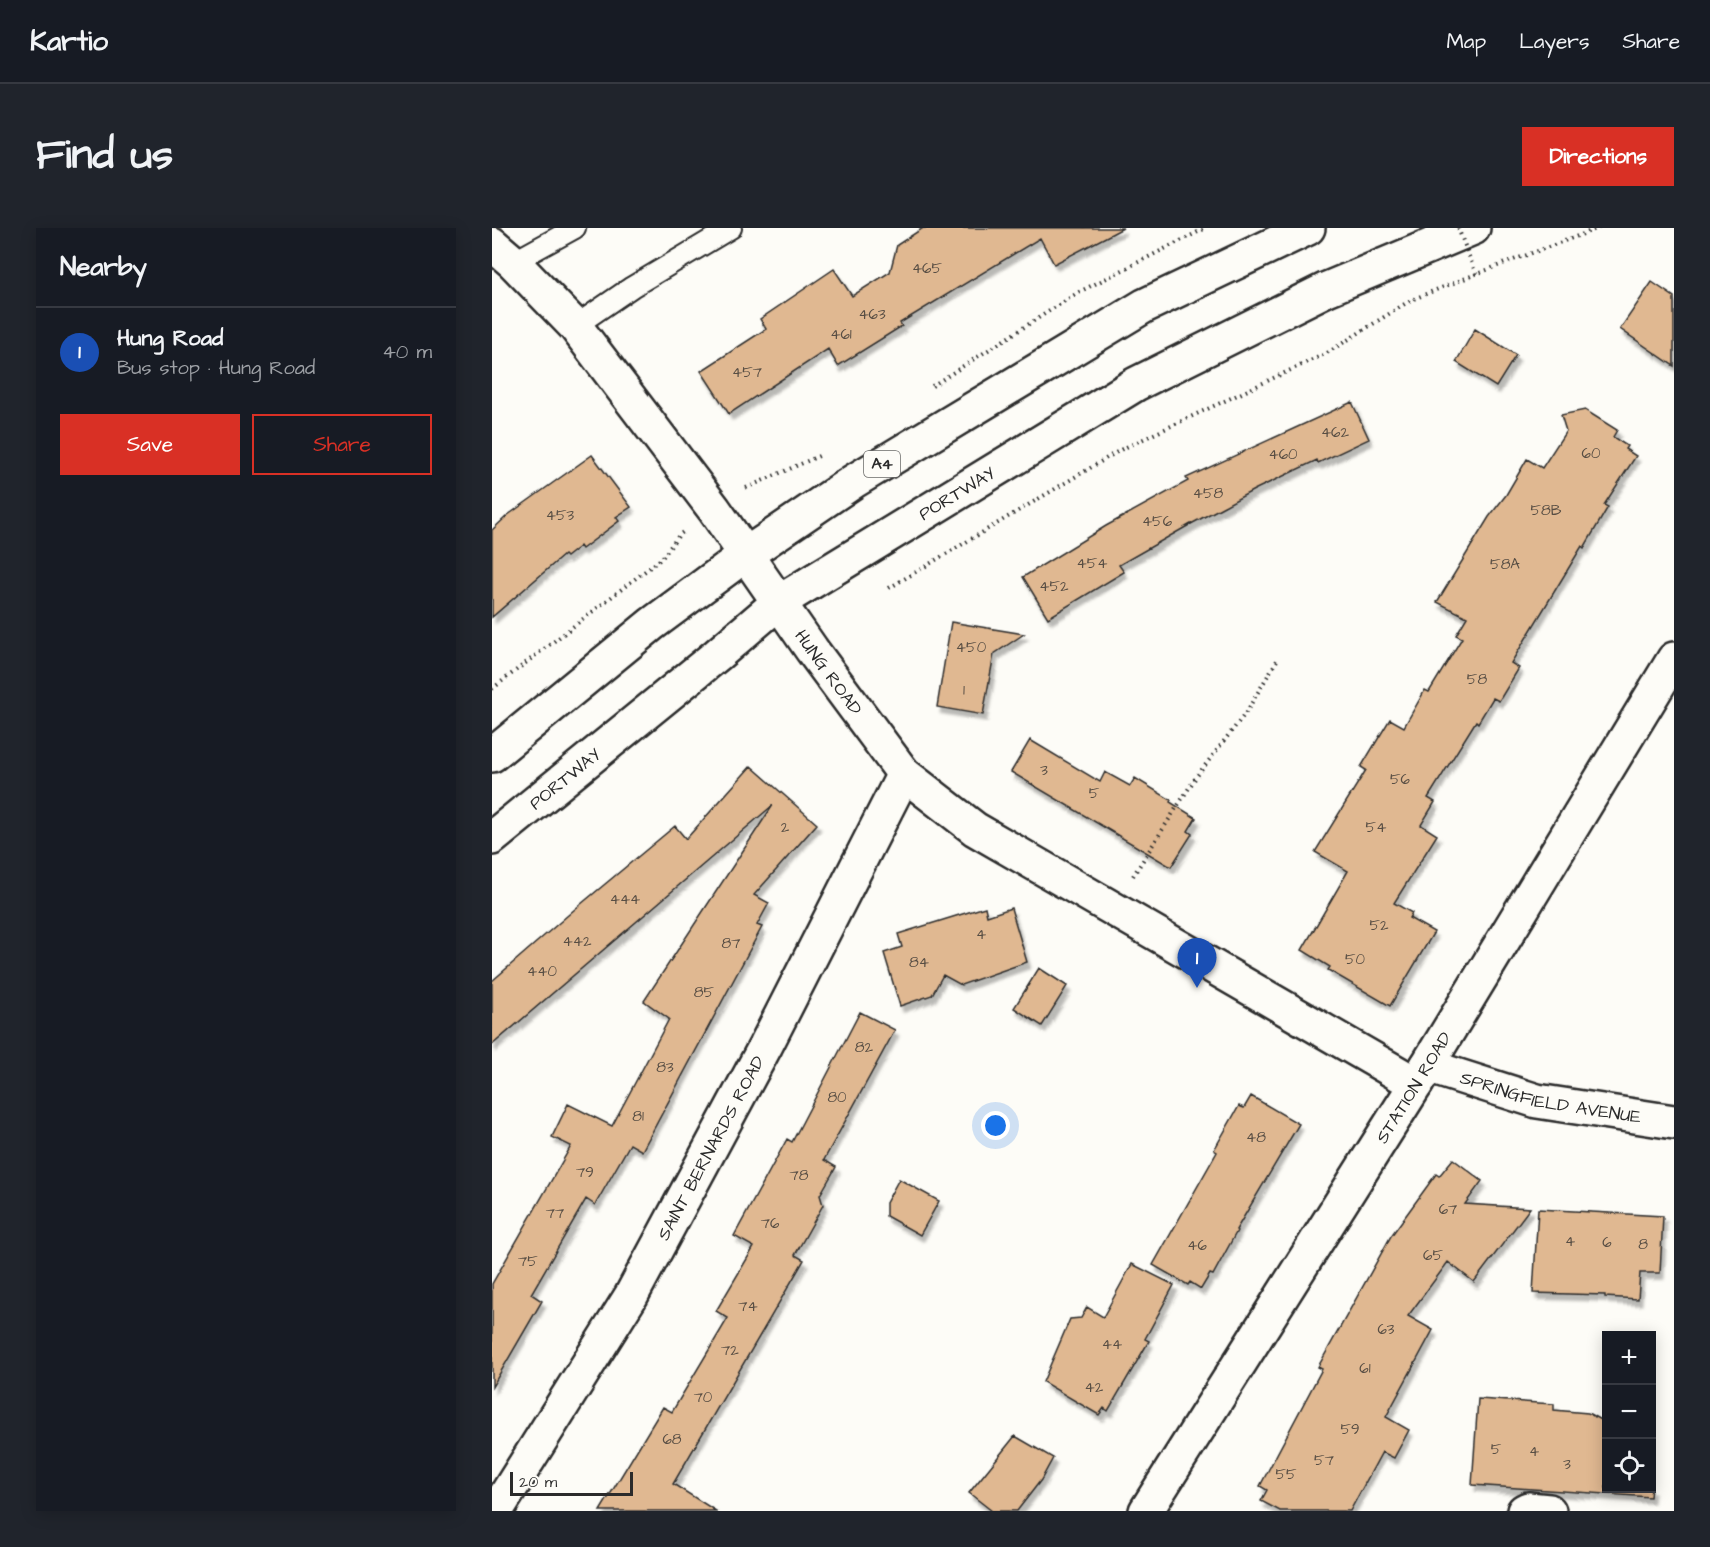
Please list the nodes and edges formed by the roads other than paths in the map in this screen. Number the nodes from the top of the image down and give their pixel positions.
1 (575, 228) edge
2 (731, 228) edge
3 (1308, 228) edge
4 (1473, 228) edge
5 (503, 253) edge
6 (574, 326) junction
7 (745, 555) junction
8 (779, 602) junction
9 (1674, 659) edge
10 (492, 755) edge
11 (903, 774) junction
12 (492, 838) edge
13 (1422, 1075) junction
14 (1674, 1122) edge
15 (496, 1511) edge
16 (1146, 1511) edge
17 (1524, 1511) edge
18 (1549, 1511) edge

1 - 5 lane
2 - 6 lane
3 - 7 main road, A4
4 - 8 main road, PORTWAY
5 - 6 main road, HUNG ROAD
6 - 7 main road, HUNG ROAD
7 - 8 main road, HUNG ROAD
7 - 10 main road, A4
8 - 11 main road, HUNG ROAD
8 - 12 main road, PORTWAY
9 - 13 main road, STATION ROAD
11 - 13 main road, HUNG ROAD
11 - 15 main road, SAINT BERNARDS ROAD
13 - 14 main road, SPRINGFIELD AVENUE
13 - 16 main road, STATION ROAD
17 - 18 main road

